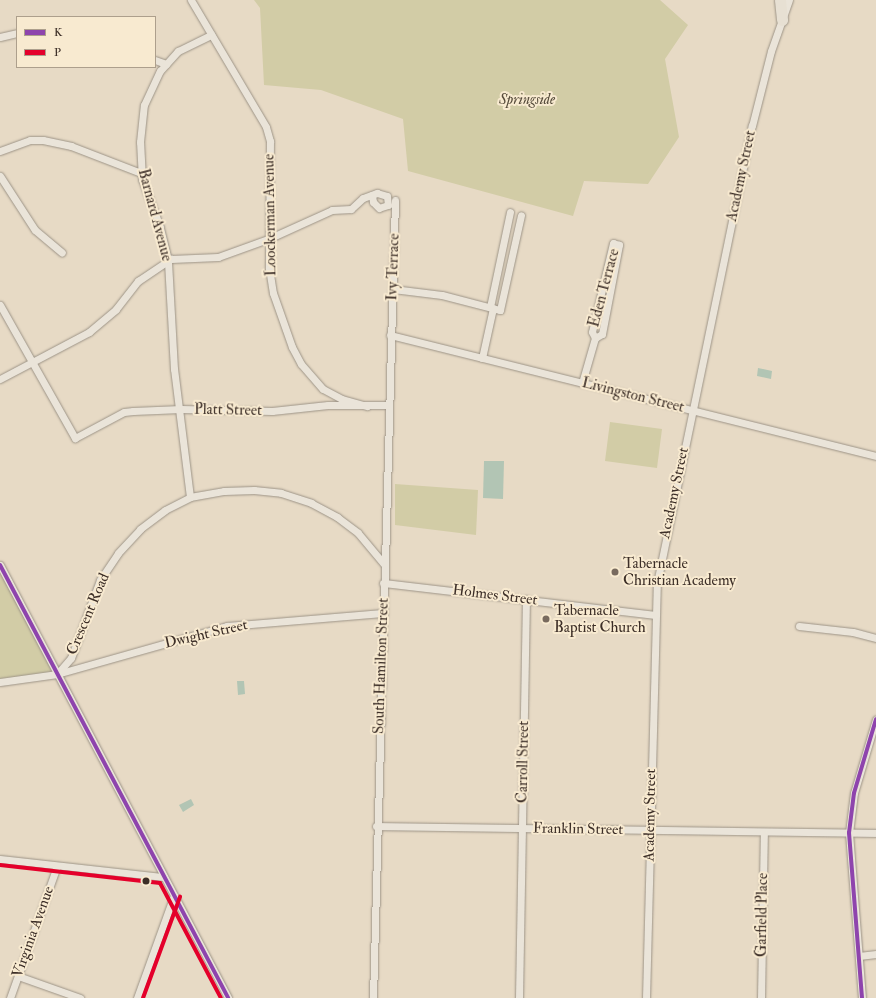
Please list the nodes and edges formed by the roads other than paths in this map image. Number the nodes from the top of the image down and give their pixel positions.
1 (191, 0) edge
2 (780, 0) edge
3 (789, 0) edge
4 (782, 20) junction
5 (16, 33) edge
6 (211, 35) junction
7 (0, 37) edge
8 (156, 60) edge
9 (166, 64) junction
10 (0, 151) edge
11 (141, 173) junction
12 (0, 176) edge
13 (372, 195) dead end
14 (395, 200) dead end
15 (510, 212) dead end
16 (521, 215) dead end
17 (268, 239) junction
18 (62, 253) dead end
19 (168, 260) junction
20 (393, 289) junction
21 (0, 305) edge
22 (494, 309) junction
23 (390, 335) junction
24 (595, 338) junction
25 (482, 358) junction
26 (31, 362) junction
27 (0, 379) edge
28 (582, 383) junction
29 (387, 405) junction
30 (367, 406) junction
31 (181, 409) junction
32 (691, 410) junction
33 (876, 456) edge
34 (190, 497) junction
35 (384, 564) junction
36 (0, 565) edge
37 (383, 583) junction
38 (526, 599) junction
39 (382, 613) junction
40 (654, 615) junction
41 (799, 626) dead end
42 (876, 638) edge
43 (58, 674) junction
44 (0, 682) edge
45 (876, 722) edge
46 (376, 826) junction
47 (521, 828) junction
48 (650, 830) junction
49 (764, 833) junction
50 (849, 833) junction
51 (876, 833) edge
52 (0, 859) edge
53 (57, 866) junction
54 (164, 878) junction
55 (174, 896) junction
56 (876, 954) edge
57 (859, 956) junction
58 (18, 976) junction
59 (10, 998) edge
60 (80, 998) edge
61 (137, 998) edge
62 (228, 998) edge
63 (373, 998) edge
64 (519, 998) edge
65 (646, 998) edge
66 (761, 998) edge
67 (862, 998) edge

1 - 6 street, Loockerman Avenue
2 - 4 highway
3 - 4 street, Academy Street
4 - 32 street, Academy Street
5 - 7 street
6 - 9 street, Barnard Avenue
6 - 17 street, Loockerman Avenue
8 - 9 street
9 - 11 street, Barnard Avenue
10 - 11 street
11 - 19 street, Barnard Avenue
12 - 18 street
13 - 17 street
14 - 20 street, Ivy Terrace
15 - 22 street
16 - 22 street
17 - 19 street
17 - 30 street, Loockerman Avenue
19 - 26 street
19 - 31 street, Barnard Avenue
20 - 22 street
20 - 23 street, Ivy Terrace
21 - 26 street
22 - 25 street
23 - 25 street, Livingston Street
23 - 29 street, South Hamilton Street
24 - 24 street, Eden Terrace
24 - 28 street, Eden Terrace
25 - 28 street, Livingston Street
26 - 27 street
26 - 31 street, Platt Street
28 - 32 street, Livingston Street
29 - 30 street, Platt Street
29 - 35 street, South Hamilton Street
30 - 31 street, Platt Street
31 - 34 street, Barnard Avenue
32 - 33 street, Livingston Street
32 - 40 street, Academy Street
34 - 35 street, Crescent Road
34 - 43 street, Crescent Road
35 - 37 street, South Hamilton Street
36 - 43 street
37 - 38 street, Holmes Street
37 - 39 street, South Hamilton Street
38 - 40 street, Holmes Street
38 - 47 street, Carroll Street
39 - 43 street, Dwight Street
39 - 46 street, South Hamilton Street
40 - 48 street, Academy Street
41 - 42 street
43 - 44 street, Dwight Street
43 - 54 street
45 - 50 street
46 - 47 street, Franklin Street
46 - 63 street, South Hamilton Street
47 - 48 street, Franklin Street
47 - 64 street, Carroll Street
48 - 49 street, Franklin Street
48 - 65 street, Academy Street
49 - 50 street, Franklin Street
49 - 66 street, Garfield Place
50 - 51 street, Franklin Street
50 - 57 street
52 - 53 street
53 - 54 street
53 - 58 street, Virginia Avenue
54 - 55 street
55 - 61 street
55 - 62 street
56 - 57 street
57 - 67 street
58 - 59 street, Virginia Avenue
58 - 60 street

